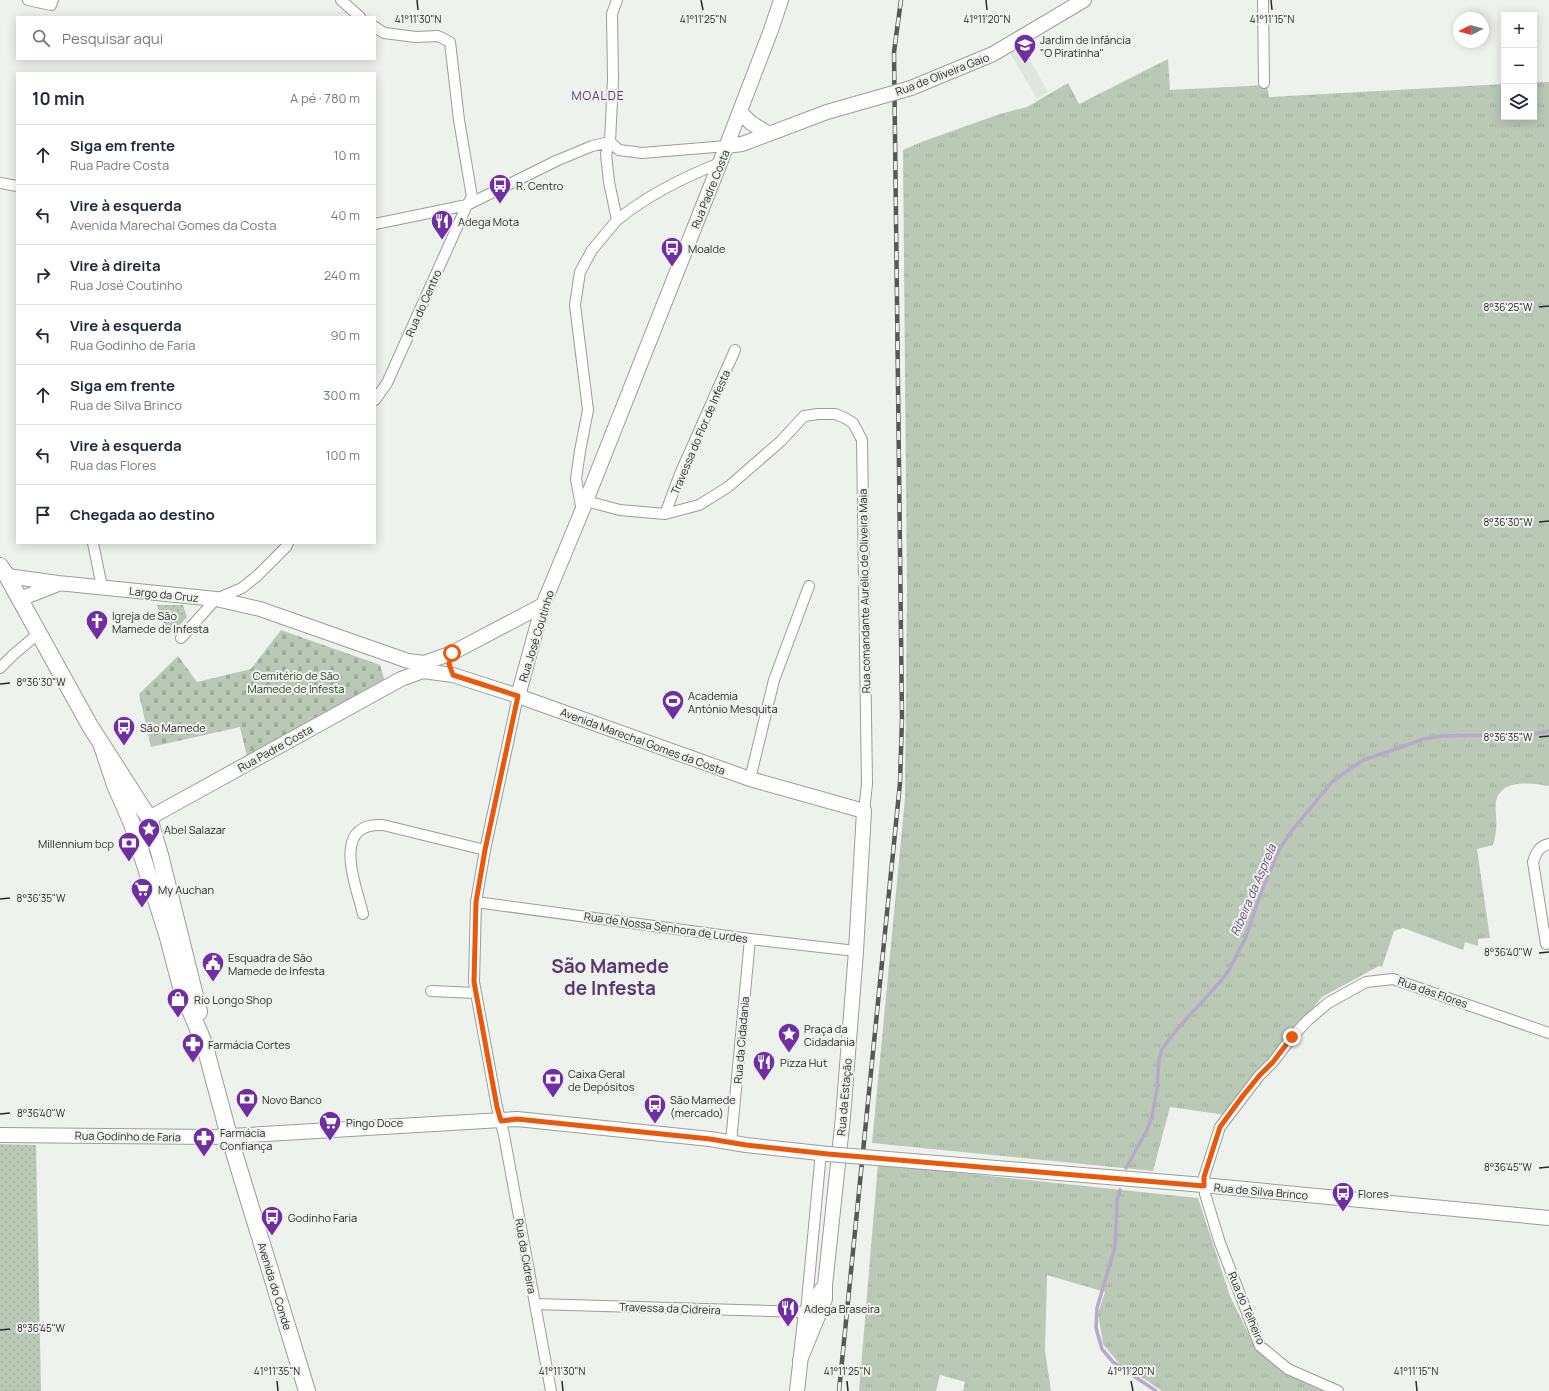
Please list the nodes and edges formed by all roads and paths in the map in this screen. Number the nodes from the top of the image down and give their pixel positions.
1 (28, 0) edge
2 (53, 0) edge
3 (341, 0) edge
4 (617, 0) edge
5 (781, 0) edge
6 (1084, 0) edge
7 (1263, 0) edge
8 (359, 16) edge
9 (376, 28) edge
10 (1264, 83) dead end
11 (740, 112) junction
12 (769, 134) junction
13 (610, 142) junction
14 (727, 146) junction
15 (720, 163) junction
16 (0, 183) edge
17 (16, 186) edge
18 (467, 205) junction
19 (617, 220) junction
20 (376, 224) edge
21 (735, 350) dead end
22 (376, 399) edge
23 (584, 506) junction
24 (665, 514) junction
25 (93, 544) edge
26 (288, 544) edge
27 (4, 571) edge
28 (58, 584) junction
29 (809, 586) dead end
30 (102, 587) junction
31 (20, 599) junction
32 (216, 599) junction
33 (544, 604) junction
34 (39, 633) junction
35 (181, 638) dead end
36 (452, 653) junction
37 (398, 657) junction
38 (423, 667) junction
39 (0, 668) edge
40 (453, 675) junction
41 (401, 679) junction
42 (518, 696) junction
43 (102, 746) junction
44 (750, 779) junction
45 (115, 785) junction
46 (864, 811) junction
47 (149, 818) junction
48 (1549, 844) edge
49 (485, 850) junction
50 (476, 902) junction
51 (363, 914) dead end
52 (750, 938) junction
53 (1546, 944) dead end
54 (856, 951) junction
55 (431, 991) dead end
56 (476, 993) junction
57 (1549, 1033) edge
58 (204, 1043) junction
59 (501, 1121) junction
60 (662, 1134) joint
61 (0, 1135) edge
62 (229, 1136) junction
63 (731, 1142) junction
64 (824, 1153) junction
65 (1198, 1185) junction
66 (1549, 1218) edge
67 (825, 1286) junction
68 (534, 1304) junction
69 (806, 1312) junction
70 (800, 1360) junction
71 (307, 1391) edge
72 (551, 1391) edge
73 (797, 1391) edge
74 (1338, 1391) edge

1 - 2 street
3 - 8 street
4 - 13 street
5 - 11 street, Rua Padre Costa
6 - 12 street, Rua de Oliveira Gaio, bridge
7 - 10 street
9 - 18 street, Rua do Centro
11 - 12 street
11 - 14 street, Rua Padre Costa
12 - 14 street, Rua de Oliveira Gaio
13 - 14 street, Rua de Oliveira Gaio
13 - 18 street
13 - 19 street
14 - 15 street, Rua Padre Costa
15 - 19 street
15 - 23 street, Rua Padre Costa
16 - 17 street
18 - 20 street
18 - 22 street, Rua do Centro
19 - 23 street
21 - 24 street, Travessa do Flor de Infesta
23 - 24 street
23 - 33 street, Rua José Coutinho
24 - 46 street, Rua comandante Aurélio de Oliveira Maia
25 - 30 street
26 - 32 street
27 - 28 street, Largo da Cruz
27 - 31 main road, Avenida do Conde
28 - 30 street, Largo da Cruz
28 - 31 street, Largo da Cruz
29 - 44 street
30 - 32 street, Largo da Cruz
31 - 34 main road, Avenida do Conde
32 - 35 street, Largo da Cruz
32 - 37 street, Avenida Marechal Gomes da Costa
33 - 36 street, Rua Padre Costa
33 - 42 street, Rua José Coutinho
34 - 39 street
34 - 43 main road, Avenida do Conde
36 - 38 street, Rua Padre Costa
36 - 40 street
37 - 38 street, Avenida Marechal Gomes da Costa
37 - 41 street
38 - 40 street, Avenida Marechal Gomes da Costa
38 - 41 street, Rua Padre Costa
40 - 42 street, Avenida Marechal Gomes da Costa
41 - 47 street, Rua Padre Costa
42 - 44 street, Avenida Marechal Gomes da Costa
42 - 49 street, Rua José Coutinho
43 - 45 main road, Avenida do Conde
43 - 47 main road, Avenida do Conde
44 - 46 street, Avenida Marechal Gomes da Costa
45 - 47 street, Avenida do Conde
45 - 58 main road, Avenida do Conde
46 - 54 street, Rua da Estação
47 - 58 main road, Avenida do Conde
48 - 53 street
49 - 50 street, Rua José Coutinho
49 - 51 street
50 - 52 street, Rua de Nossa Senhora de Lurdes
50 - 56 street, Rua José Coutinho
52 - 54 street, Rua de Nossa Senhora de Lurdes
52 - 63 street, Rua da Cidadania
54 - 67 street, Rua da Estação
55 - 56 street
56 - 59 street, Rua José Coutinho
57 - 65 street, Rua das Flores
58 - 62 main road, Avenida do Conde
59 - 60 street, Rua Godinho de Faria
59 - 62 street, Rua Godinho de Faria
59 - 68 street, Rua da Cidreira
60 - 63 street, Rua de Silva Brinco
61 - 62 street, Rua Godinho de Faria
62 - 71 main road, Avenida do Conde
63 - 64 street, Rua de Silva Brinco
64 - 65 street, Rua de Silva Brinco, bridge
64 - 69 street, Rua da Estação
65 - 66 street, Rua de Silva Brinco
65 - 74 street, Rua do Telheiro
67 - 69 street, Rua da Estação
67 - 70 street, Rua da Estação
68 - 69 street, Travessa da Cidreira
68 - 72 street, Rua da Cidreira
69 - 70 street, Rua da Estação
70 - 73 street, Rua da Estação

